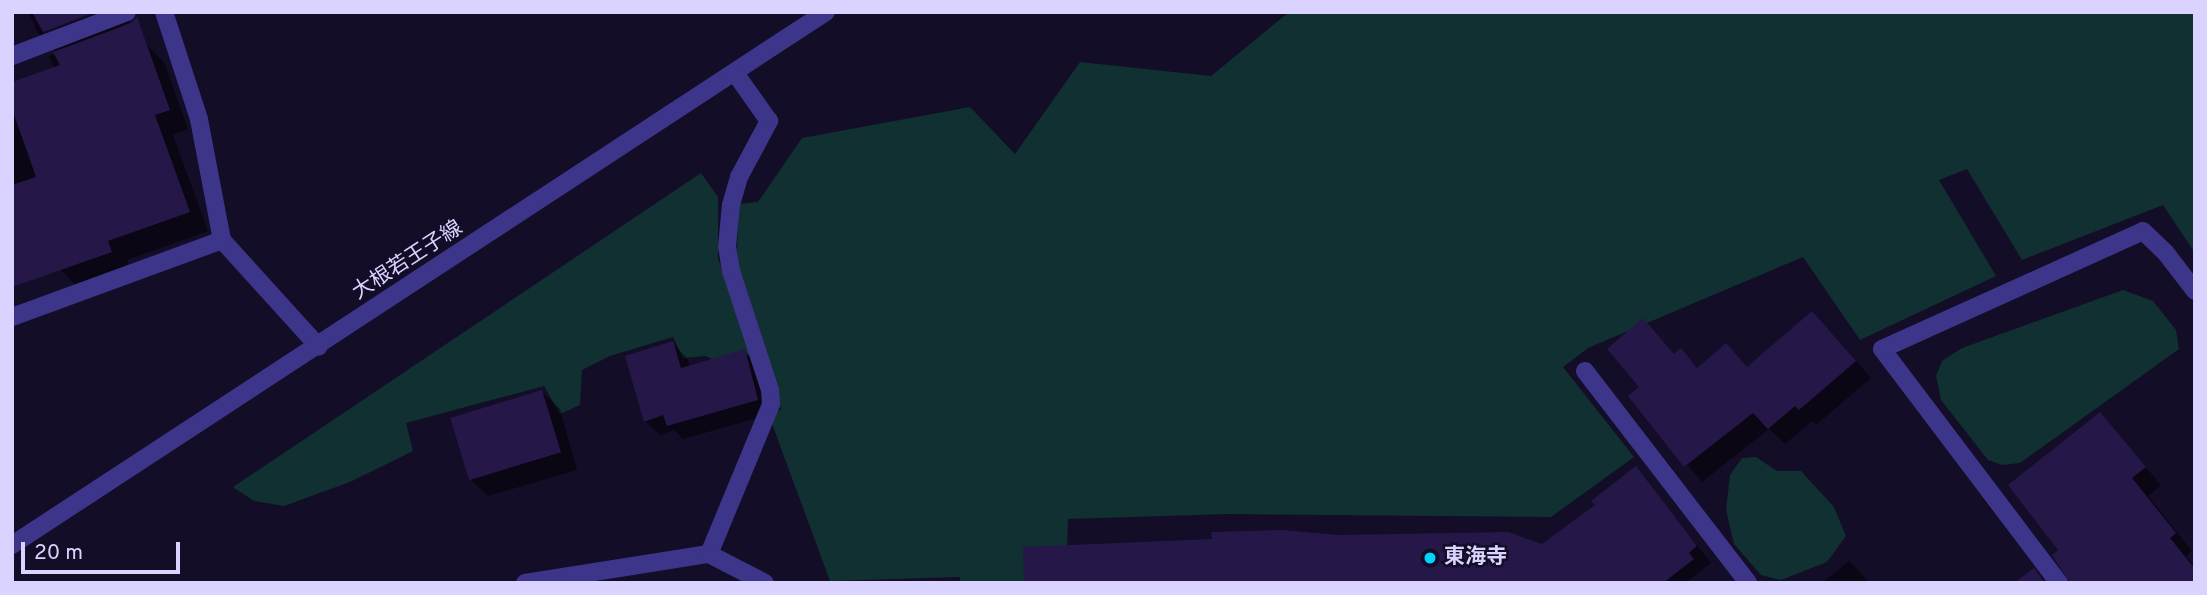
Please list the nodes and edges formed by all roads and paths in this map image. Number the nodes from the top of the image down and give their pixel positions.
1 (127, 12) edge
2 (164, 12) edge
3 (826, 12) edge
4 (12, 56) edge
5 (735, 73) junction
6 (222, 240) junction
7 (2195, 291) edge
8 (12, 317) edge
9 (319, 347) junction
10 (1585, 371) dead end
11 (12, 545) edge
12 (709, 554) junction
13 (525, 583) edge
14 (765, 583) edge
15 (1748, 583) edge
16 (2059, 583) edge

1 - 4 street
2 - 6 street
3 - 5 street, 大根若王子線
5 - 9 street, 大根若王子線
5 - 12 street
6 - 8 street
6 - 9 street
7 - 16 street
9 - 11 street, 大根若王子線
10 - 15 street
12 - 13 street
12 - 14 street

